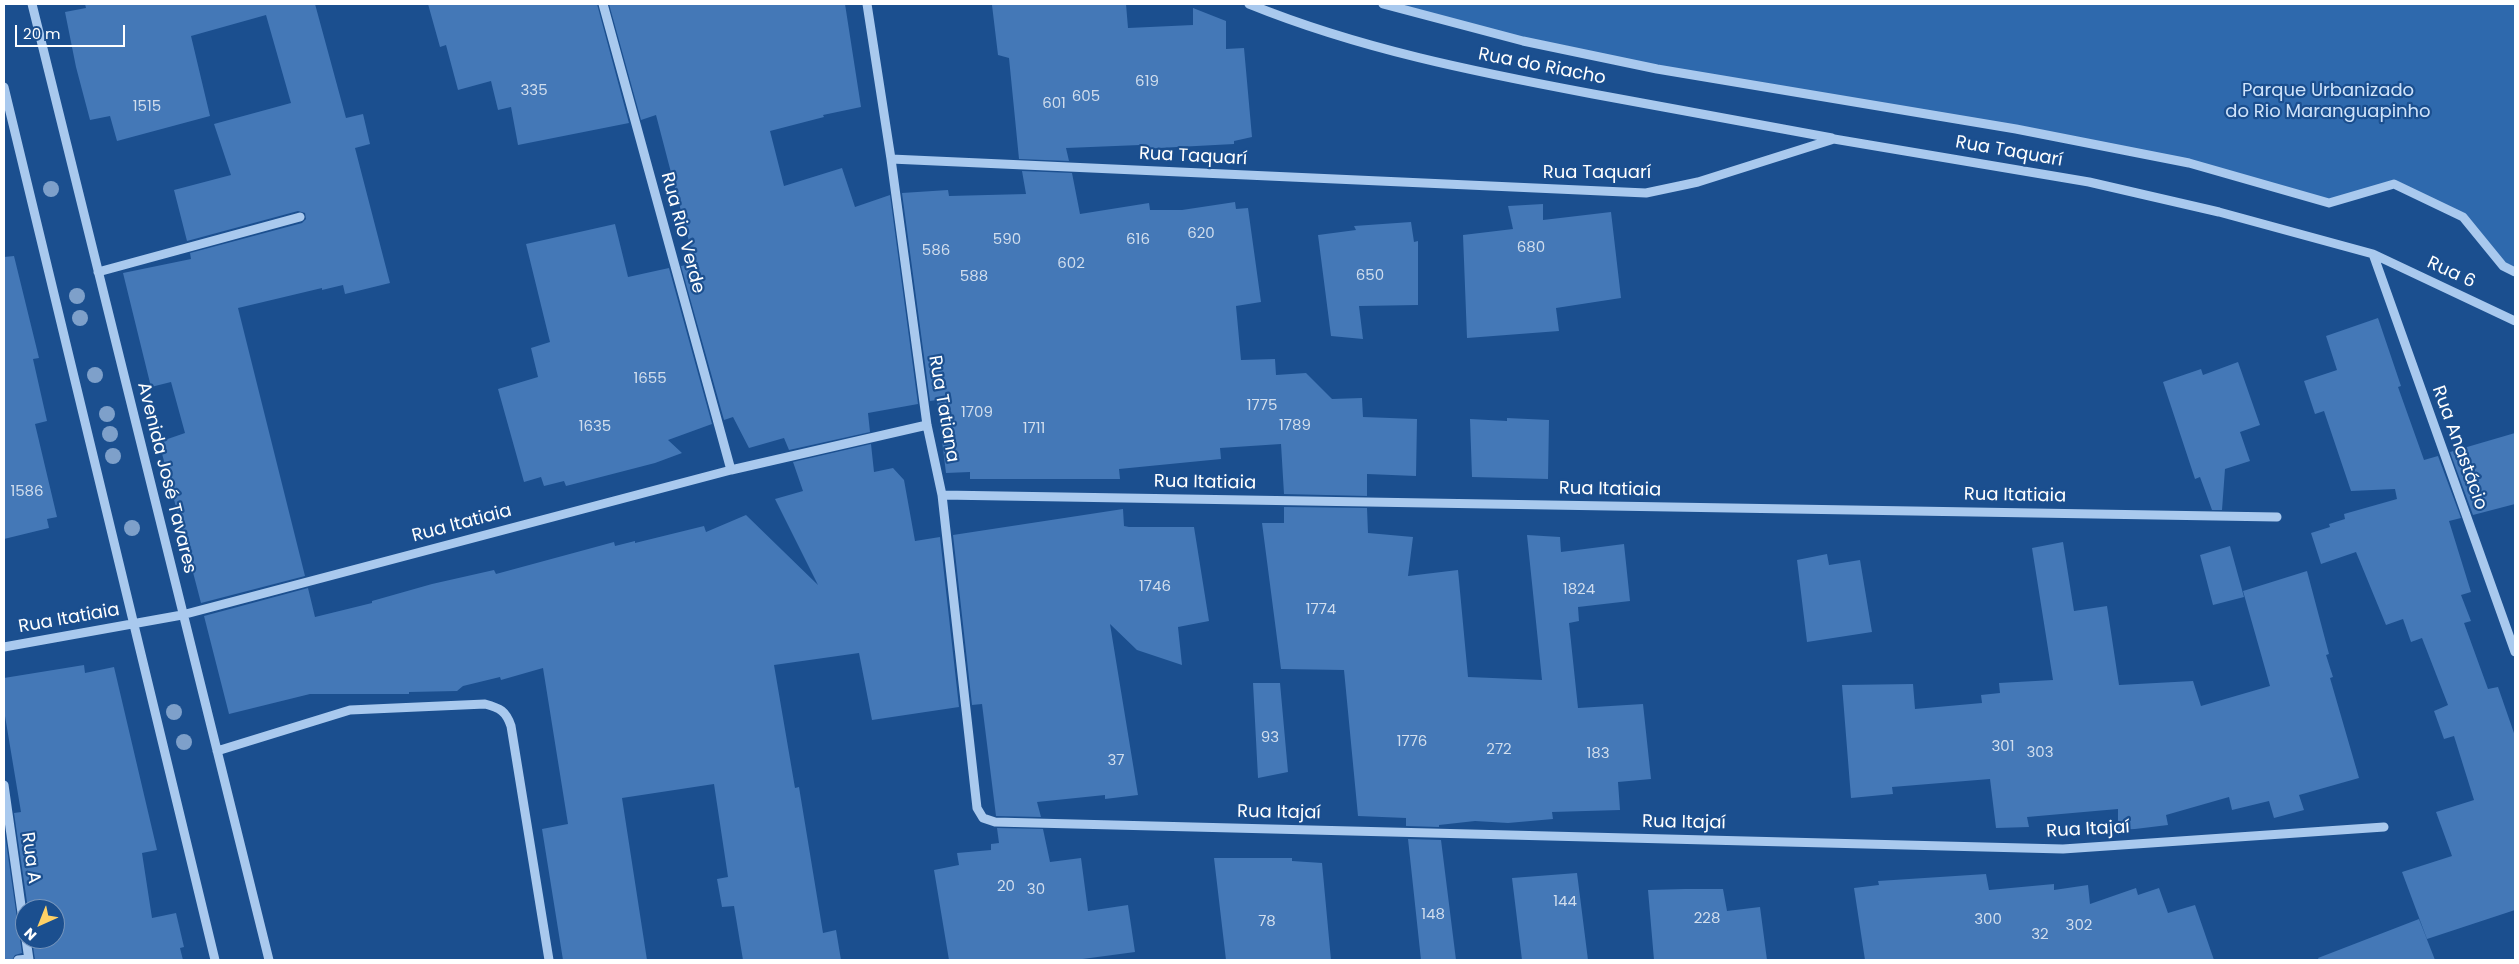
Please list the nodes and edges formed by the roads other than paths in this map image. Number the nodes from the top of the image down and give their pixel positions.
1 (32, 4) edge
2 (602, 4) edge
3 (867, 4) edge
4 (1249, 4) edge
5 (1383, 4) edge
6 (4, 87) edge
7 (1834, 138) junction
8 (891, 159) junction
9 (300, 217) dead end
10 (2373, 254) junction
11 (98, 272) junction
12 (2515, 272) edge
13 (2515, 321) edge
14 (926, 426) junction
15 (731, 470) junction
16 (942, 495) junction
17 (2277, 517) dead end
18 (182, 614) junction
19 (134, 624) junction
20 (4, 647) edge
21 (2515, 652) edge
22 (217, 751) junction
23 (4, 785) edge
24 (983, 818) joint
25 (2384, 827) dead end
26 (20, 899) edge
27 (29, 959) edge
28 (18, 960) edge
29 (215, 960) edge
30 (269, 960) edge
31 (549, 960) edge

1 - 11 street, Avenida José Tavares
2 - 15 street, Rua Rio Verde
3 - 8 street, Rua Tatiana
4 - 7 street, Rua do Riacho
5 - 12 street
6 - 19 street
7 - 8 street, Rua Taquarí
7 - 10 street, Rua Taquarí
8 - 14 street, Rua Tatiana
9 - 11 street
10 - 13 street, Rua 6
10 - 21 street, Rua Anastácio
11 - 18 street, Avenida José Tavares
14 - 15 street, Rua Itatiaia
14 - 16 street, Rua Tatiana
15 - 18 street, Rua Itatiaia
16 - 17 street, Rua Itatiaia
16 - 24 street, Rua Tatiana
18 - 19 street, Rua Itatiaia
18 - 22 street, Avenida José Tavares
19 - 20 street, Rua Itatiaia
19 - 29 street
22 - 30 street, Avenida José Tavares
22 - 31 street
23 - 26 street, Rua A
24 - 25 street, Rua Itajaí
27 - 28 street

